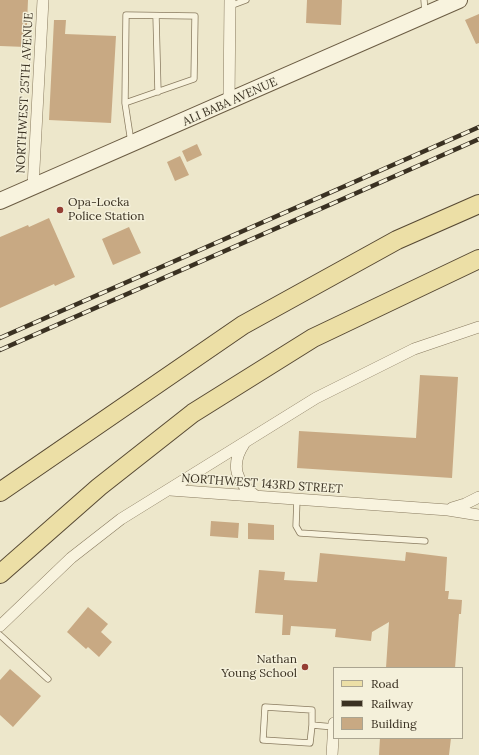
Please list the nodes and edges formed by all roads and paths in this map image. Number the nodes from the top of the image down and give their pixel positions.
1 (43, 0) edge
2 (246, 0) edge
3 (459, 0) edge
4 (230, 3) edge
5 (425, 7) edge
6 (156, 16) junction
7 (158, 92) junction
8 (229, 102) junction
9 (125, 103) junction
10 (132, 144) junction
11 (33, 187) junction
12 (0, 201) edge
13 (479, 204) edge
14 (479, 259) edge
15 (479, 327) edge
16 (246, 442) junction
17 (28, 474) junction
18 (170, 490) junction
19 (0, 492) edge
20 (256, 496) junction
21 (479, 497) edge
22 (297, 499) junction
23 (0, 500) edge
24 (448, 510) junction
25 (479, 515) edge
26 (425, 541) dead end
27 (0, 574) edge
28 (0, 626) edge
29 (0, 635) edge
30 (48, 679) dead end
31 (312, 725) junction
32 (333, 726) edge
33 (333, 739) edge
34 (332, 755) edge

1 - 11 street, NORTHWEST 25TH AVENUE
2 - 4 lane
3 - 5 street, ALI BABA AVENUE
4 - 8 street
5 - 8 street, ALI BABA AVENUE
6 - 7 lane
6 - 7 lane
6 - 9 lane
7 - 9 lane
8 - 10 street, ALI BABA AVENUE
9 - 10 lane
10 - 11 street, ALI BABA AVENUE
11 - 12 street, ALI BABA AVENUE
13 - 17 main road
14 - 27 main road
15 - 16 street
16 - 18 street
16 - 20 street
17 - 19 main road
17 - 23 main road
18 - 20 street, NORTHWEST 143RD STREET
18 - 28 street, NORTHWEST 143RD STREET
20 - 22 street, NORTHWEST 143RD STREET
21 - 24 street, NORTHWEST 143RD STREET
22 - 24 street, NORTHWEST 143RD STREET
22 - 26 lane
24 - 25 street, NORTHWEST 143RD STREET
29 - 30 lane
31 - 31 lane
31 - 32 lane
33 - 34 street

